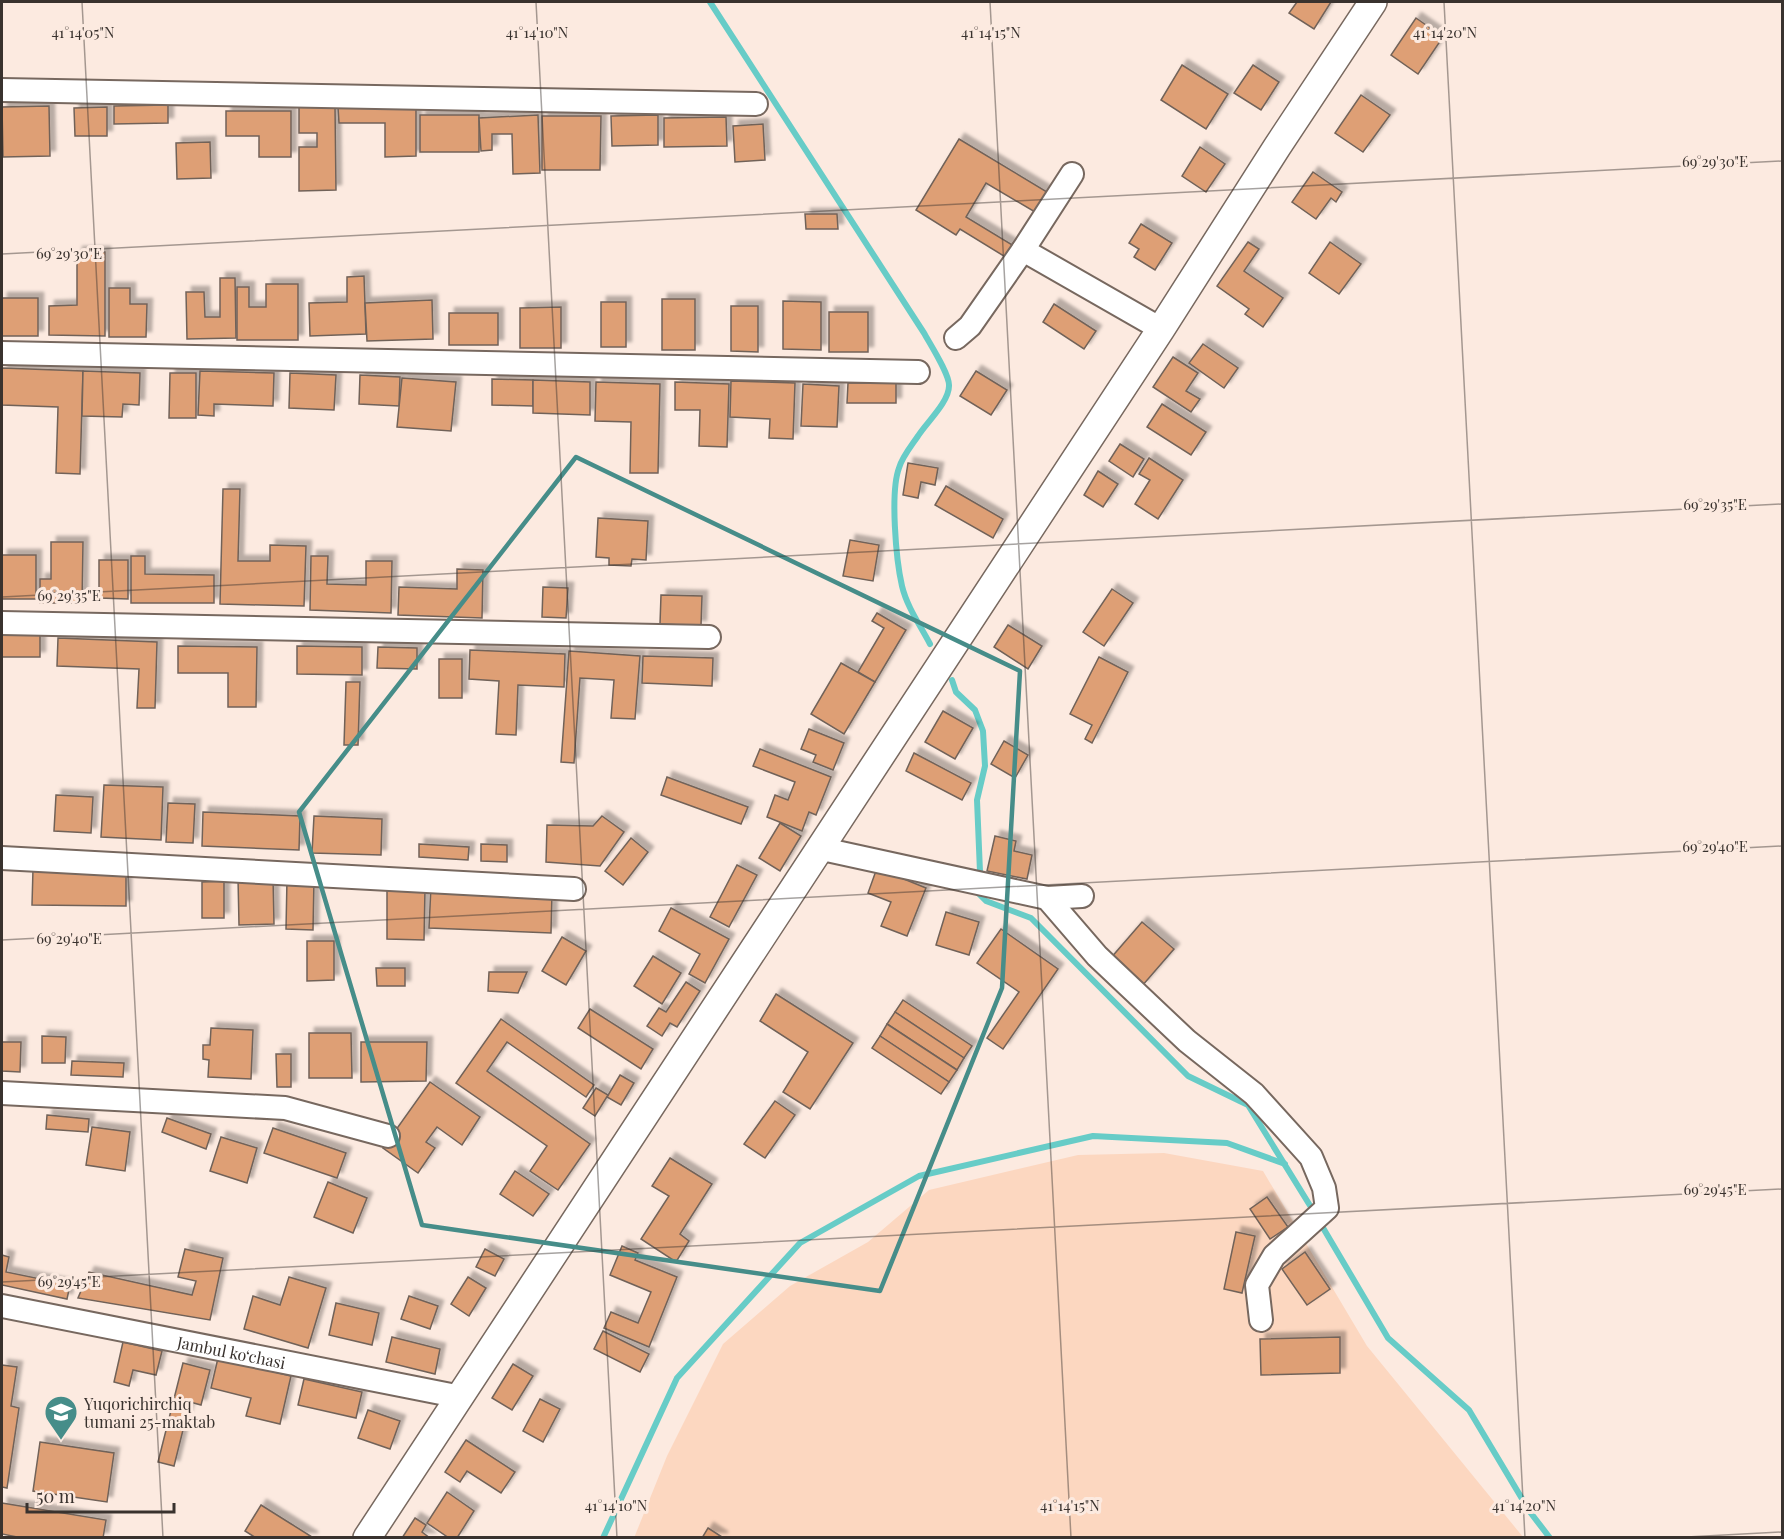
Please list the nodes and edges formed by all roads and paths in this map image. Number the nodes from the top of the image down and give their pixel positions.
1 (1373, 2) edge
2 (2, 90) edge
3 (756, 104) dead end
4 (1072, 174) dead end
5 (1023, 250) junction
6 (1161, 328) junction
7 (956, 338) dead end
8 (2, 353) edge
9 (918, 372) dead end
10 (2, 623) edge
11 (709, 637) dead end
12 (817, 850) junction
13 (2, 858) edge
14 (574, 889) dead end
15 (1082, 896) dead end
16 (1047, 897) junction
17 (2, 1093) edge
18 (388, 1136) dead end
19 (2, 1306) edge
20 (1261, 1320) dead end
21 (461, 1397) junction
22 (367, 1538) edge

1 - 6 main road
2 - 3 street
4 - 5 street
5 - 6 street
5 - 7 street
6 - 12 main road
8 - 9 street
10 - 11 street
12 - 16 street
12 - 21 main road
13 - 14 street
15 - 16 street
16 - 20 street
17 - 18 street
19 - 21 street, Jambul ko‘chasi
21 - 22 main road

